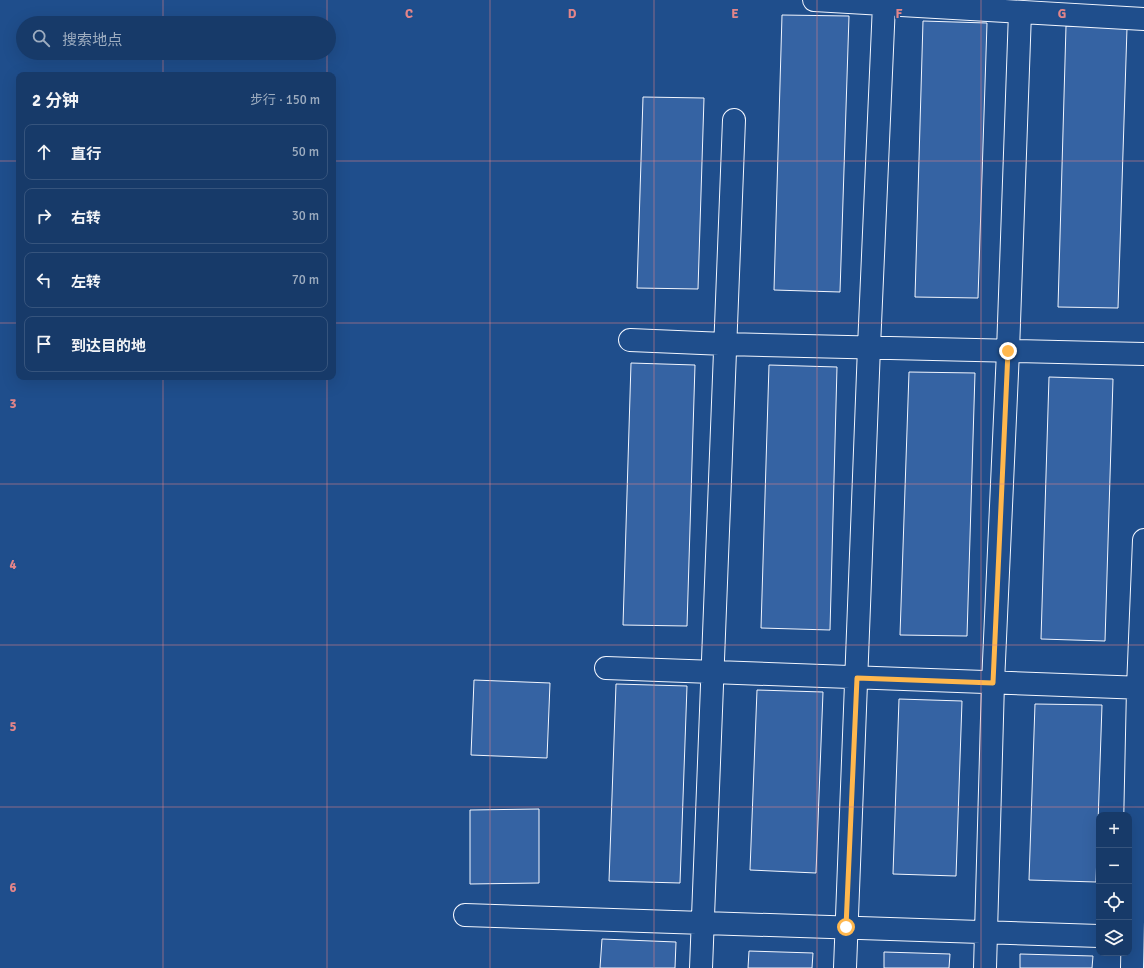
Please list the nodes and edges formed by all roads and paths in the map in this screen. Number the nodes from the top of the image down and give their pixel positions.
1 (814, 0) edge
2 (884, 4) junction
3 (1020, 12) junction
4 (1144, 19) edge
5 (734, 120) dead end
6 (630, 340) dead end
7 (725, 344) junction
8 (869, 348) junction
9 (1008, 351) junction
10 (1144, 354) edge
11 (1144, 540) edge
12 (606, 668) dead end
13 (712, 673) junction
14 (857, 678) junction
15 (993, 683) junction
16 (1141, 688) edge
17 (465, 915) dead end
18 (703, 922) junction
19 (846, 927) junction
20 (986, 932) junction
21 (1096, 936) edge
22 (1135, 937) edge
23 (701, 968) edge
24 (845, 968) edge
25 (984, 968) edge
26 (1132, 968) edge

1 - 2 street
2 - 3 street
2 - 8 street
3 - 4 street
3 - 9 street
5 - 7 street
6 - 7 street
7 - 8 street
7 - 13 street
8 - 9 street
8 - 14 street
9 - 10 street
9 - 15 street
11 - 16 street
12 - 13 street
13 - 14 street
13 - 18 street
14 - 15 street
14 - 19 street
15 - 16 street
15 - 20 street
16 - 22 street
17 - 18 street
18 - 19 street
18 - 23 street
19 - 20 street
19 - 24 street
20 - 21 street
20 - 25 street
22 - 26 street

